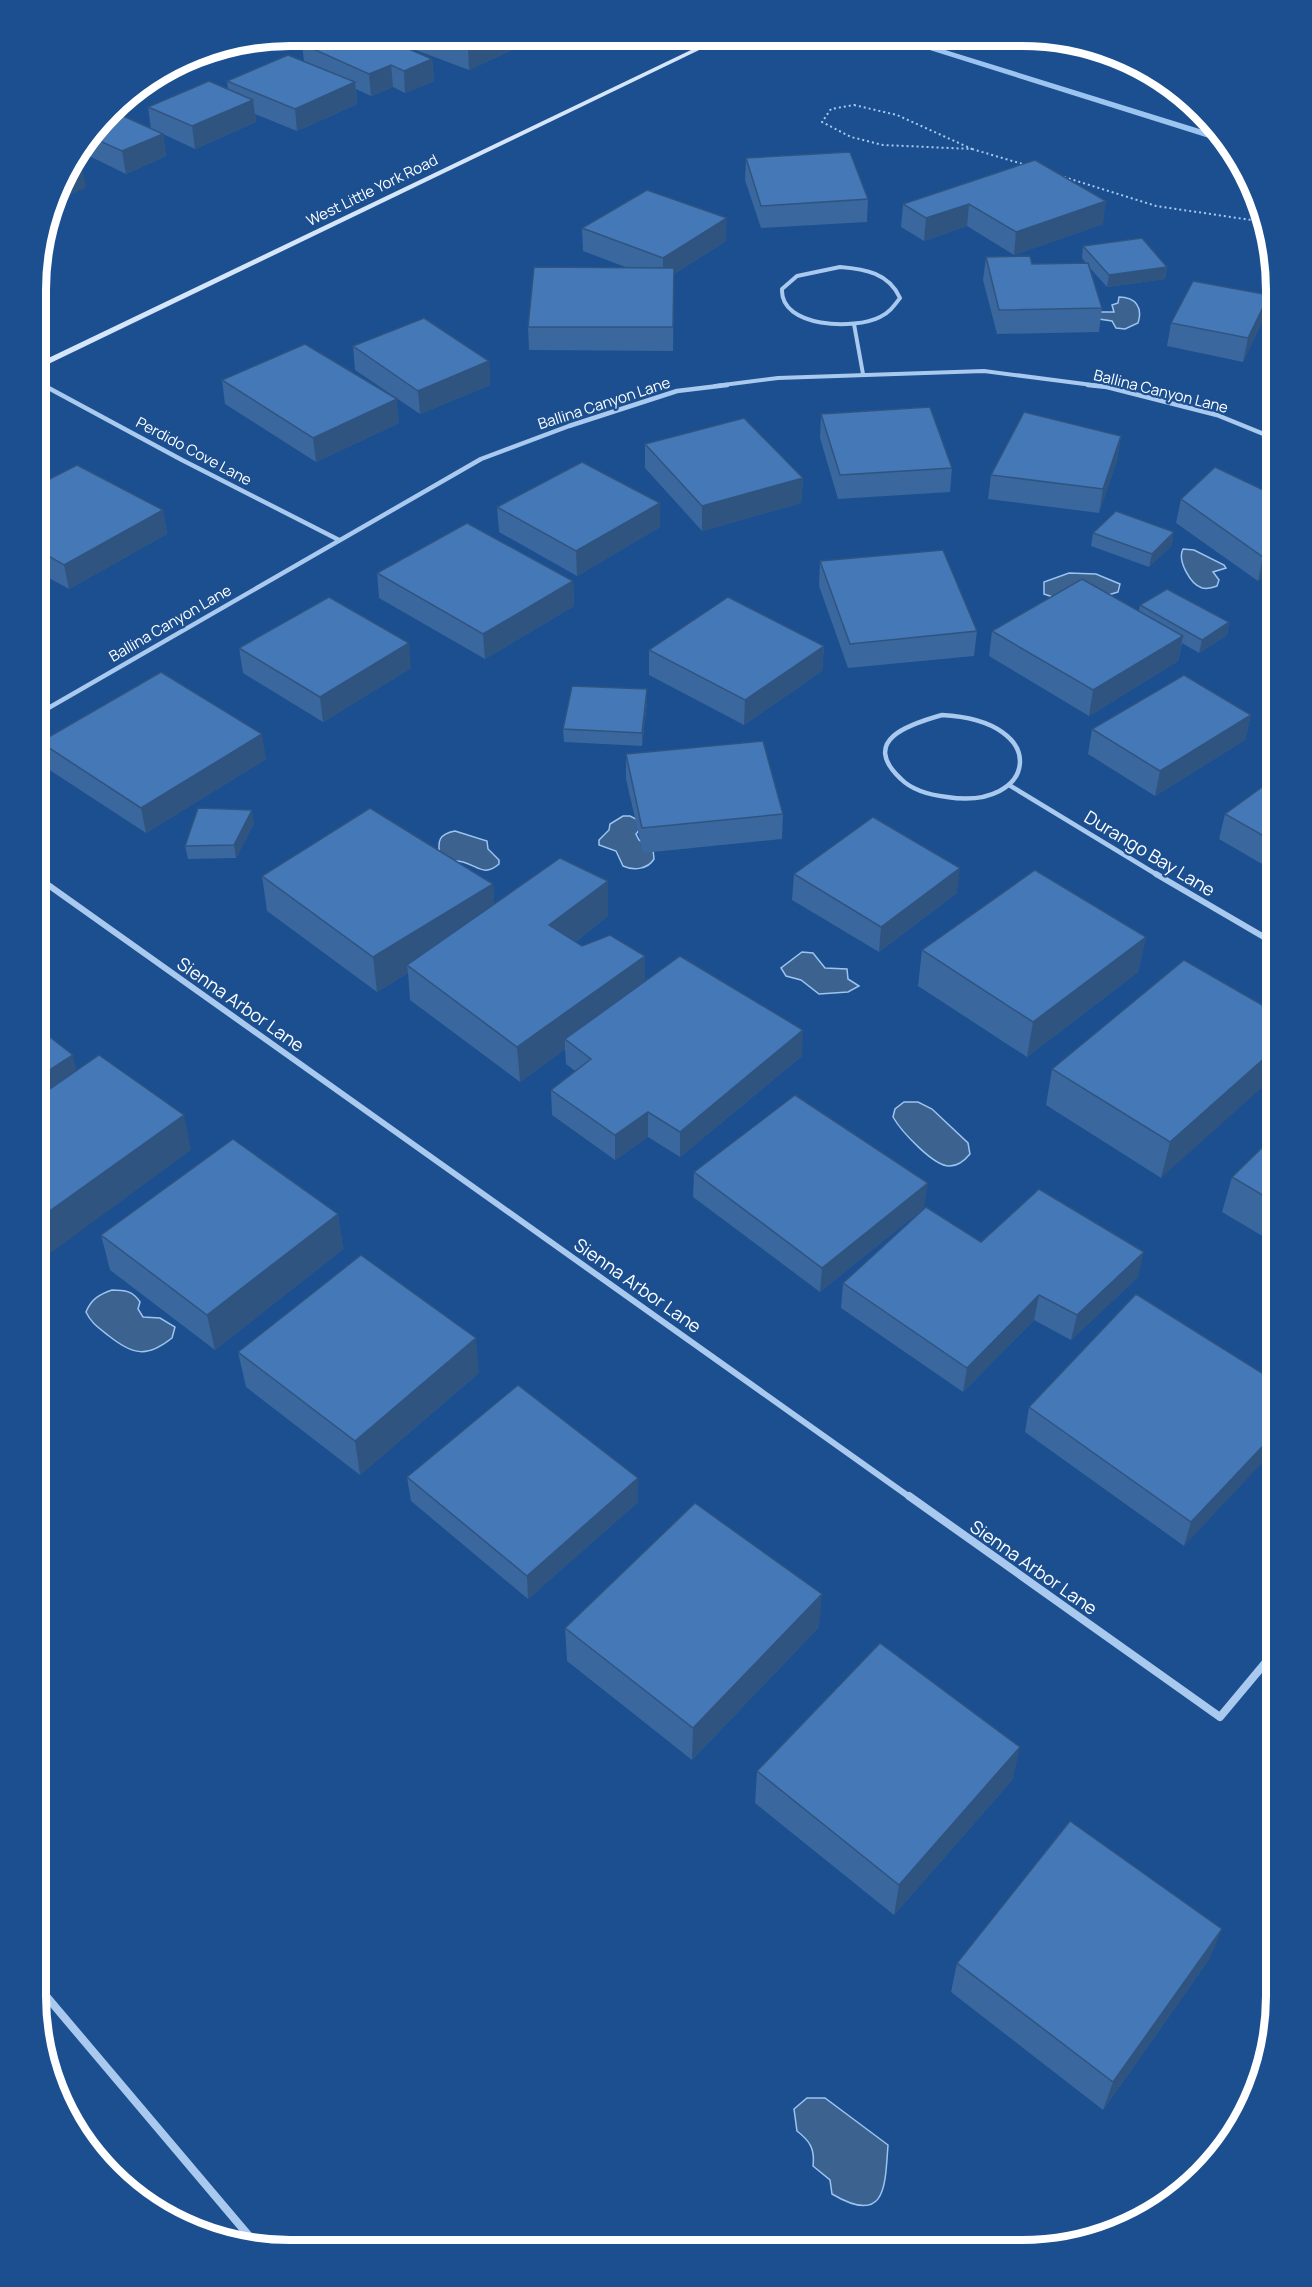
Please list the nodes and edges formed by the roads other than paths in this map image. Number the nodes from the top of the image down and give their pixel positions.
1 (703, 46) edge
2 (854, 324) junction
3 (46, 362) edge
4 (863, 374) junction
5 (46, 386) edge
6 (1266, 435) edge
7 (339, 540) junction
8 (46, 709) edge
9 (1009, 785) junction
10 (46, 884) edge
11 (1266, 938) edge
12 (1266, 1662) edge
13 (46, 1996) edge
14 (250, 2237) edge

1 - 3 main road, West Little York Road
2 - 2 street
2 - 4 street
4 - 6 street, Ballina Canyon Lane
4 - 7 street, Ballina Canyon Lane
5 - 7 street, Perdido Cove Lane
7 - 8 street, Ballina Canyon Lane
9 - 9 street
9 - 11 street, Durango Bay Lane
10 - 12 street, Sienna Arbor Lane
13 - 14 street

